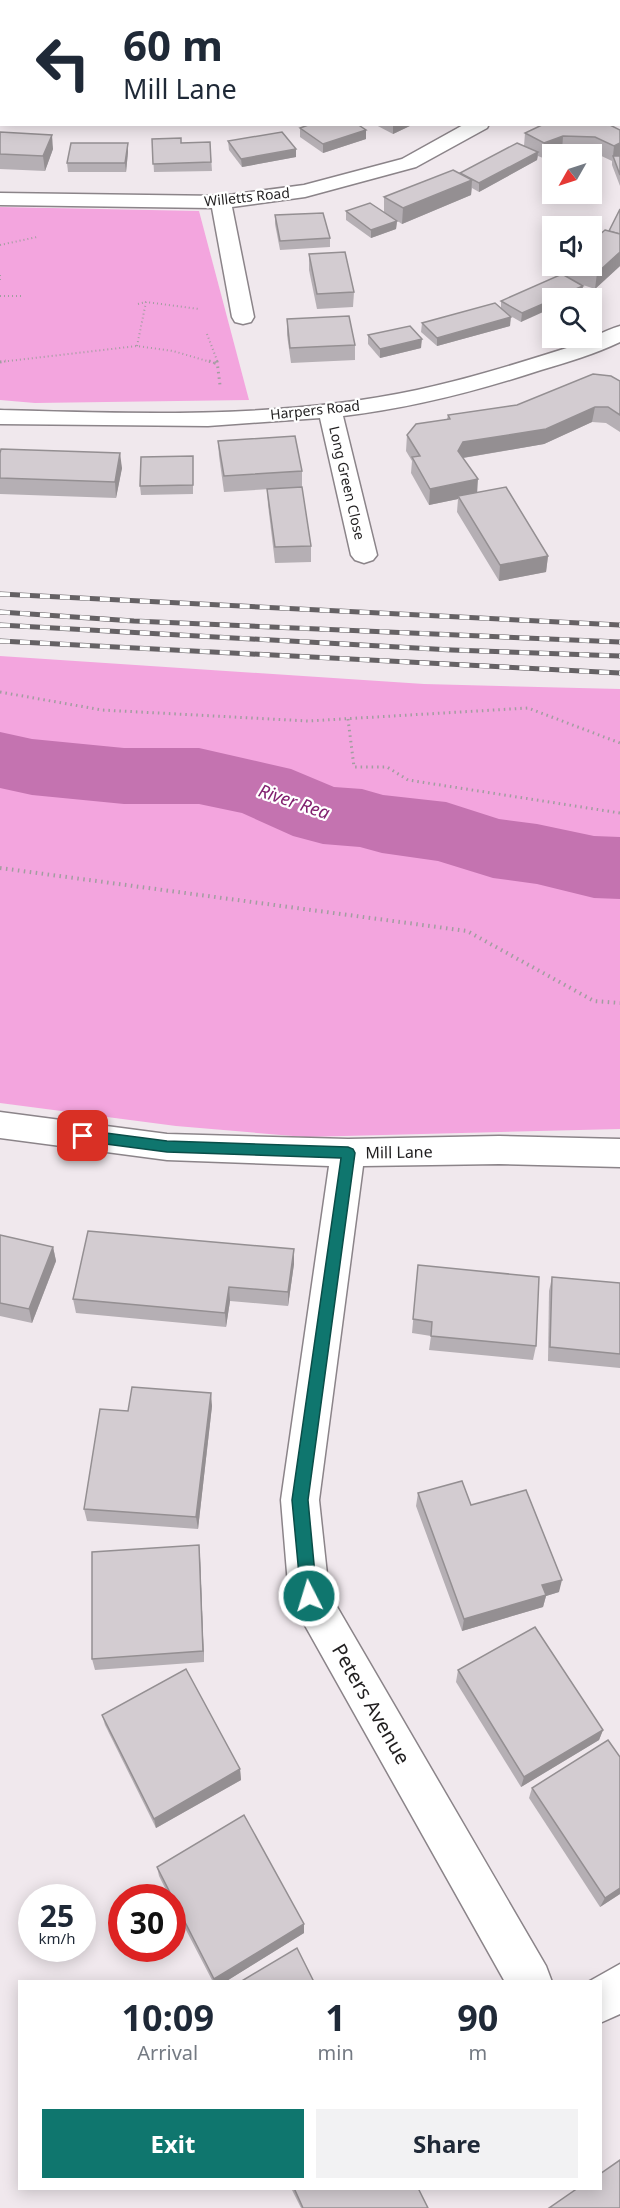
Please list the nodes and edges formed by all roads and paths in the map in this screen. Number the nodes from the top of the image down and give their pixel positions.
1 (476, 126) edge
2 (0, 199) edge
3 (221, 202) junction
4 (0, 275) edge
5 (0, 283) edge
6 (0, 296) edge
7 (23, 296) dead end
8 (146, 302) junction
9 (138, 304) dead end
10 (200, 309) dead end
11 (243, 318) dead end
12 (618, 337) edge
13 (137, 346) junction
14 (0, 362) edge
15 (218, 364) dead end
16 (330, 411) junction
17 (0, 417) edge
18 (364, 555) dead end
19 (0, 692) edge
20 (348, 718) junction
21 (620, 742) edge
22 (620, 813) edge
23 (0, 868) edge
24 (620, 1003) edge
25 (0, 1125) edge
26 (348, 1153) junction
27 (620, 1153) edge
28 (529, 1980) edge
29 (620, 1987) edge
30 (602, 1999) edge

1 - 3 street, Willetts Road
2 - 3 street, Willetts Road
3 - 11 street
4 - 5 path
6 - 7 path
8 - 9 path
8 - 10 path
8 - 13 path
12 - 16 street, Harpers Road
13 - 14 path
13 - 15 path
16 - 17 street, Harpers Road
16 - 18 street, Long Green Close
19 - 20 path
20 - 21 path
20 - 22 path
23 - 24 path
25 - 26 street, Mill Lane
26 - 27 street, Mill Lane
26 - 28 street, Peters Avenue
29 - 30 street

